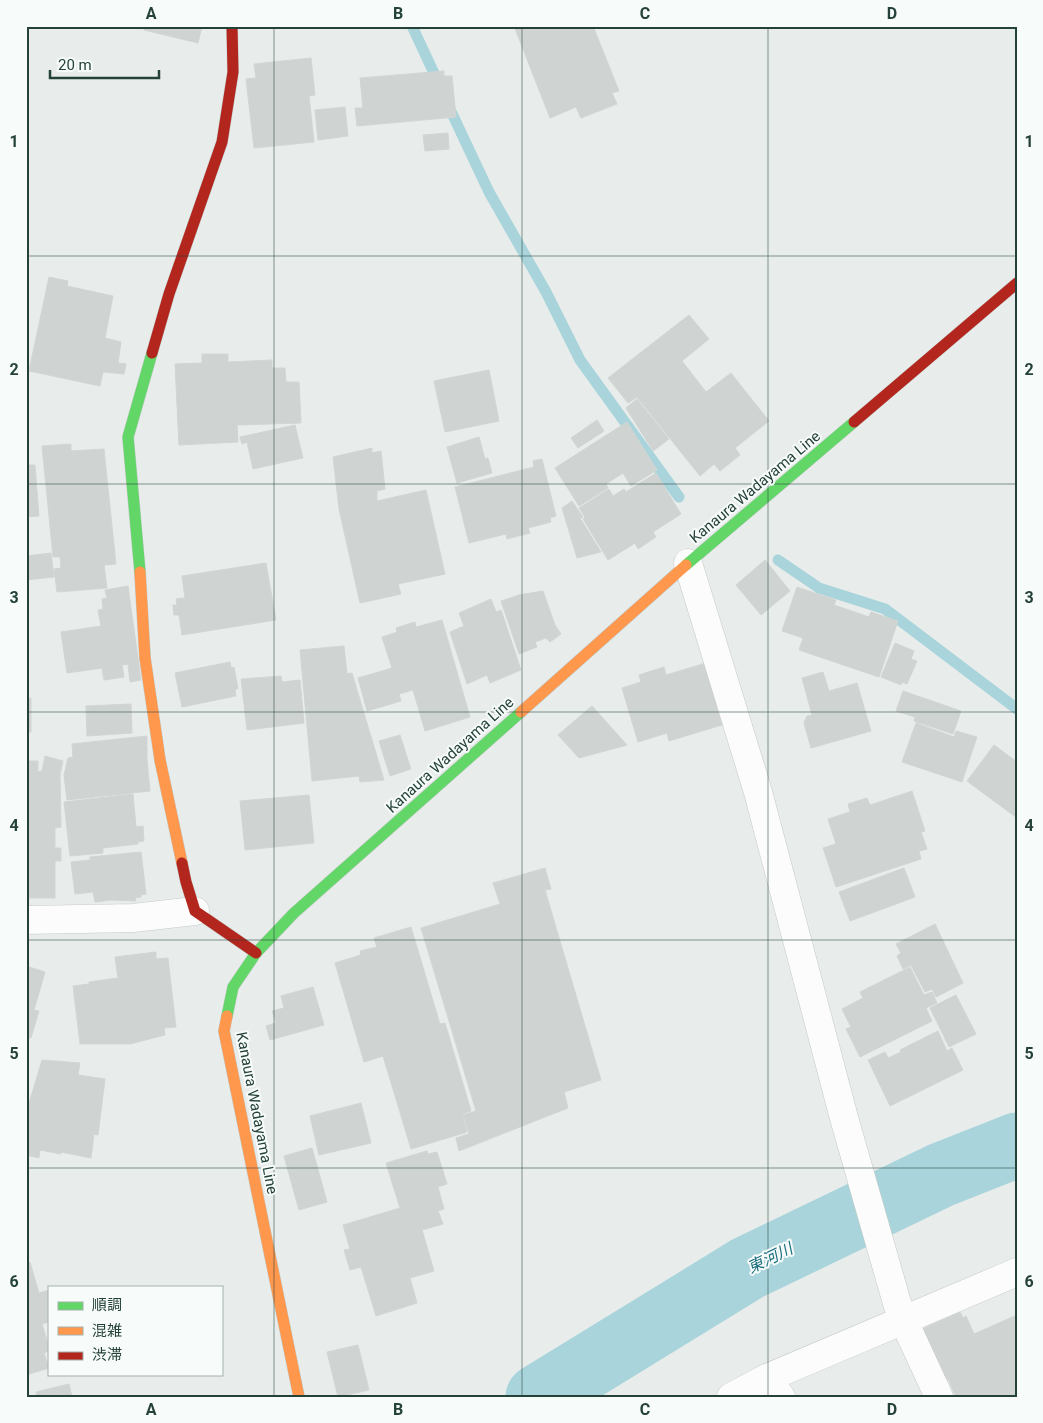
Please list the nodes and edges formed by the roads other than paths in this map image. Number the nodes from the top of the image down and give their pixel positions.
1 (232, 26) edge
2 (1017, 283) edge
3 (688, 563) junction
4 (195, 911) junction
5 (26, 920) edge
6 (256, 953) junction
7 (1017, 1272) edge
8 (900, 1311) junction
9 (774, 1387) edge
10 (299, 1397) edge
11 (732, 1397) edge
12 (939, 1397) edge

1 - 4 main road
2 - 3 main road, Kanaura Wadayama Line
3 - 6 main road, Kanaura Wadayama Line
3 - 8 street
4 - 5 street
4 - 6 main road
6 - 10 main road, Kanaura Wadayama Line
7 - 8 street
8 - 9 street
8 - 12 street
9 - 11 street

